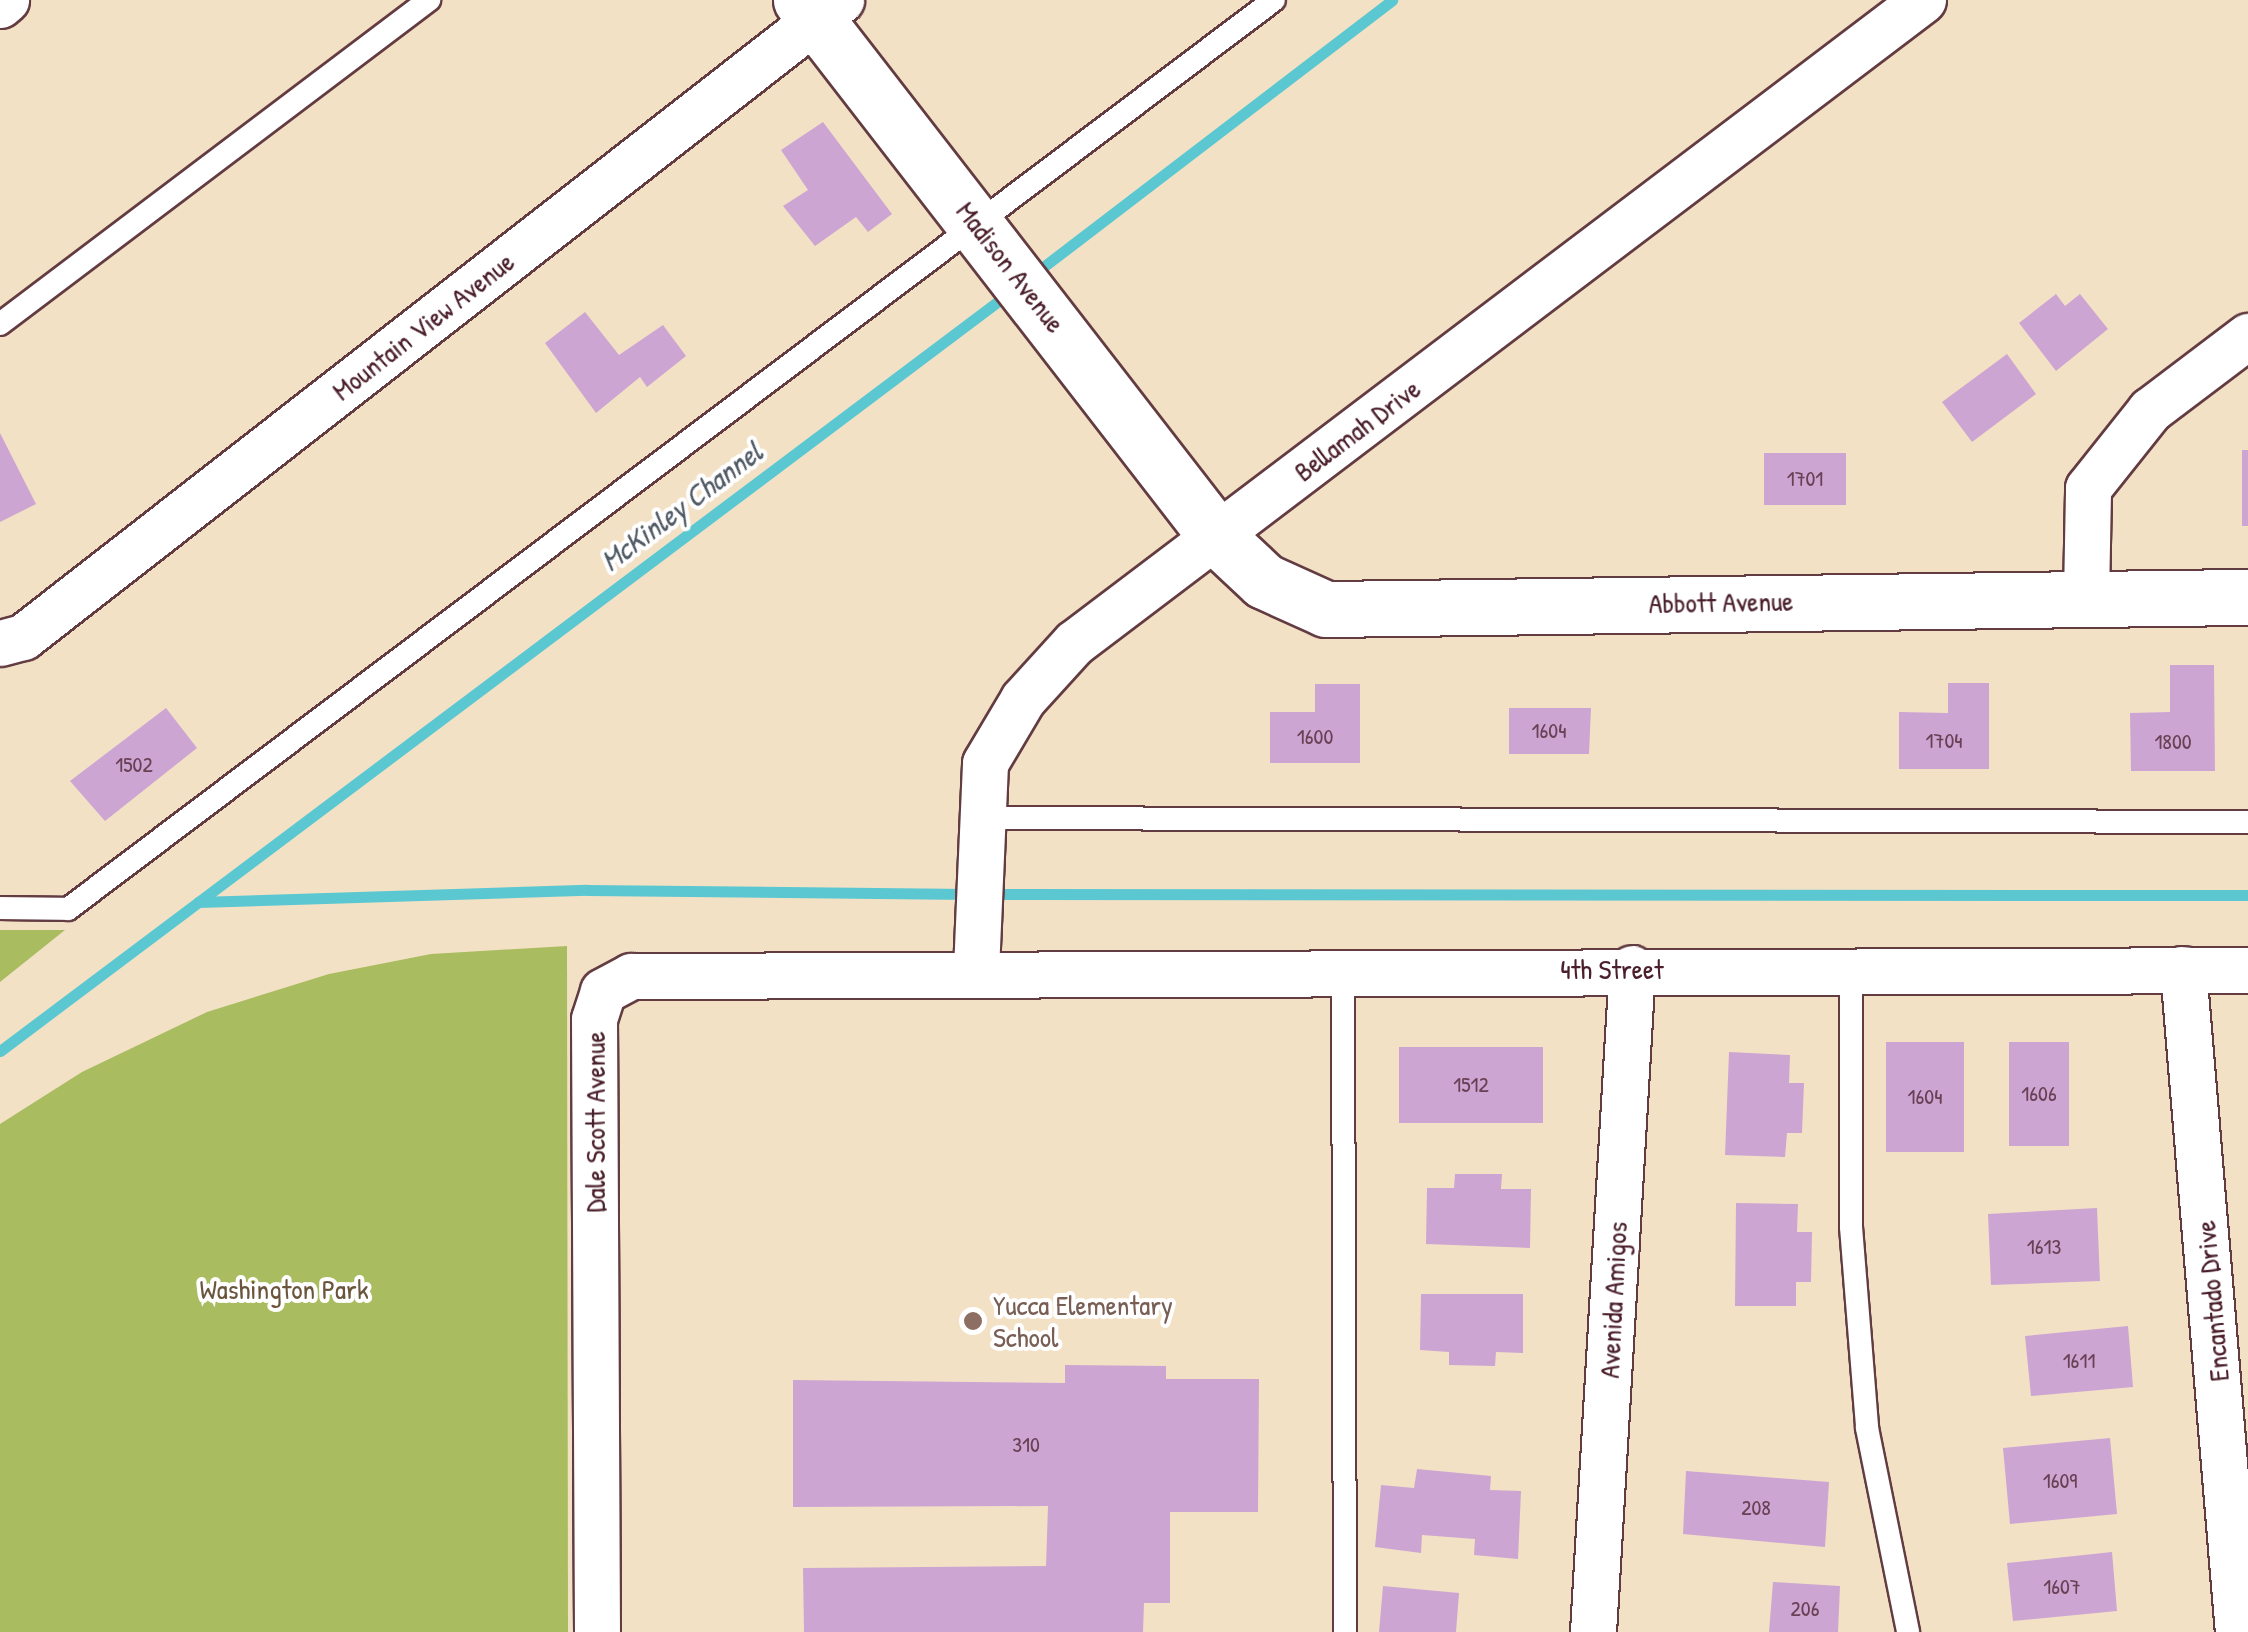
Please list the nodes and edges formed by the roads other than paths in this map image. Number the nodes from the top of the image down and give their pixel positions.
1 (6, 0) edge
2 (429, 0) edge
3 (1274, 0) edge
4 (1923, 0) edge
5 (0, 4) edge
6 (819, 7) edge
7 (976, 224) junction
8 (0, 324) edge
9 (2248, 336) edge
10 (1217, 537) junction
11 (2086, 596) junction
12 (2248, 597) edge
13 (0, 643) edge
14 (2248, 822) edge
15 (979, 825) junction
16 (0, 908) edge
17 (1632, 968) junction
18 (2183, 969) junction
19 (976, 970) junction
20 (1343, 970) junction
21 (1851, 970) junction
22 (2248, 970) edge
23 (597, 1632) edge
24 (1344, 1632) edge
25 (1593, 1632) edge
26 (1908, 1632) edge
27 (2238, 1632) edge

1 - 5 street
2 - 8 lane
3 - 7 lane
4 - 10 street, Bellamah Drive
6 - 7 street, Madison Avenue
6 - 13 street, Mountain View Avenue
7 - 10 street, Madison Avenue
7 - 16 lane
9 - 11 street
10 - 11 street, Abbott Avenue
10 - 15 street, Bellamah Drive
11 - 12 street, Abbott Avenue
14 - 15 lane
15 - 19 street, Bellamah Drive
17 - 20 street, 4th Street
17 - 21 street, 4th Street
17 - 25 street, Avenida Amigos
18 - 21 street, 4th Street
18 - 22 street, 4th Street
18 - 27 street, Encantado Drive
19 - 20 street, 4th Street
19 - 23 street, Dale Scott Avenue
20 - 24 lane
21 - 26 lane

